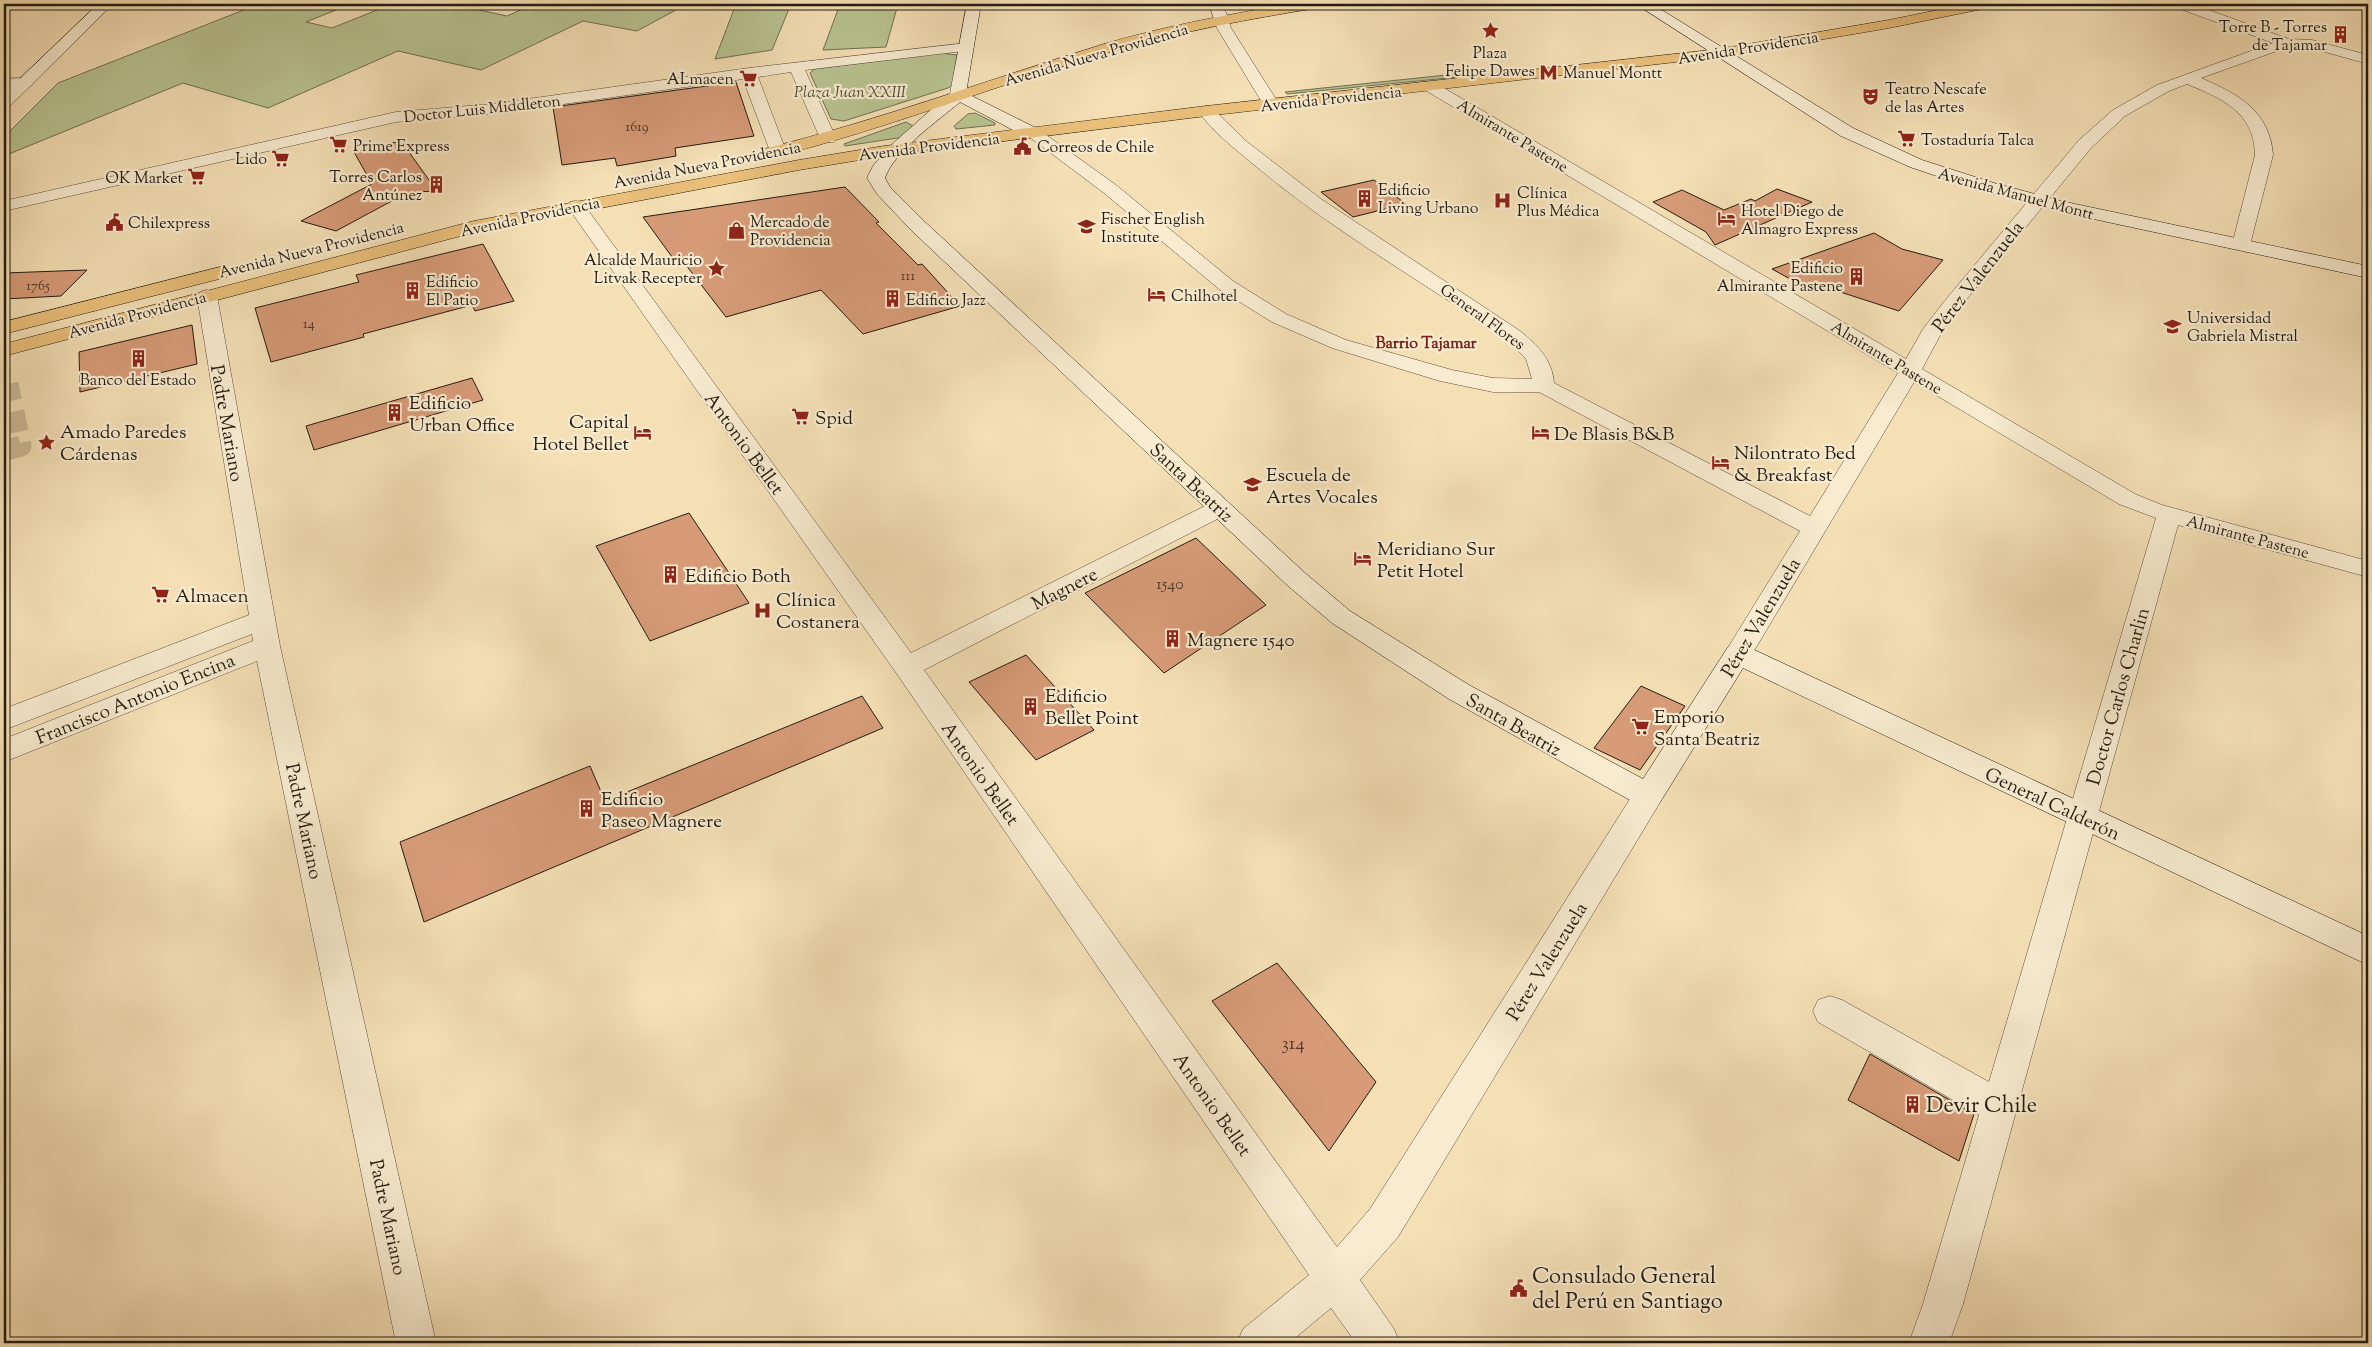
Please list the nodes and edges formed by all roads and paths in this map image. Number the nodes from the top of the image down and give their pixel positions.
1 (106, 4) edge
2 (974, 4) edge
3 (1317, 4) edge
4 (1643, 4) edge
5 (1980, 4) edge
6 (2180, 4) edge
7 (1219, 11) edge
8 (2287, 43) junction
9 (967, 47) junction
10 (1719, 53) junction
11 (2368, 60) edge
12 (796, 68) junction
13 (750, 74) junction
14 (2187, 78) junction
15 (13, 87) edge
16 (1431, 87) junction
17 (958, 95) junction
18 (4, 104) edge
19 (1271, 104) junction
20 (1206, 111) junction
21 (1032, 133) junction
22 (828, 138) junction
23 (896, 150) junction
24 (778, 152) junction
25 (566, 199) junction
26 (2036, 201) junction
27 (4, 206) edge
28 (2241, 245) junction
29 (241, 267) dead end
30 (2368, 272) edge
31 (207, 296) junction
32 (4, 328) edge
33 (4, 350) edge
34 (1910, 371) junction
35 (1543, 386) junction
36 (1220, 508) junction
37 (2169, 515) junction
38 (1814, 528) junction
39 (2368, 569) edge
40 (265, 633) junction
41 (1738, 654) junction
42 (907, 667) junction
43 (4, 720) edge
44 (4, 751) edge
45 (1648, 796) junction
46 (2082, 816) junction
47 (2368, 951) edge
48 (1830, 1011) dead end
49 (1999, 1107) junction
50 (1335, 1279) junction
51 (416, 1343) edge
52 (1257, 1343) edge
53 (1380, 1343) edge
54 (1929, 1343) edge

1 - 15 street
2 - 9 street
3 - 7 main road, Avenida Nueva Providencia
4 - 10 street, Avenida Manuel Montt
5 - 10 main road, Avenida Providencia
6 - 8 street
7 - 17 main road, Avenida Nueva Providencia
7 - 19 street
8 - 11 street, Pérez Valenzuela
8 - 14 street, Pérez Valenzuela
9 - 12 street, Doctor Luis Middleton
9 - 17 street
10 - 16 main road, Avenida Providencia
10 - 26 street, Avenida Manuel Montt
12 - 13 street, Doctor Luis Middleton
12 - 22 street
13 - 24 street
13 - 27 street, Doctor Luis Middleton
14 - 26 street, Pérez Valenzuela
14 - 28 street
15 - 18 street
16 - 19 main road, Avenida Providencia
16 - 34 street, Almirante Pastene
17 - 21 street
17 - 22 main road, Avenida Nueva Providencia
17 - 23 street, Santa Beatriz
19 - 20 main road, Avenida Providencia
20 - 21 main road, Avenida Providencia
20 - 35 street, General Flores
21 - 23 main road, Avenida Providencia
21 - 35 street
22 - 24 main road, Avenida Nueva Providencia
23 - 25 main road, Avenida Providencia
23 - 36 street, Santa Beatriz
24 - 25 main road, Avenida Nueva Providencia
25 - 31 main road, Avenida Providencia
25 - 42 street, Antonio Bellet
26 - 28 street, Avenida Manuel Montt
26 - 34 street, Pérez Valenzuela
28 - 30 street, Avenida Manuel Montt
29 - 32 main road, Avenida Nueva Providencia
31 - 33 main road, Avenida Providencia
31 - 40 street, Padre Mariano
34 - 37 street, Almirante Pastene
34 - 38 street, Pérez Valenzuela
35 - 38 street
36 - 42 street, Magnere
36 - 45 street, Santa Beatriz
37 - 39 street, Almirante Pastene
37 - 46 street, Doctor Carlos Charlin
38 - 41 street, Pérez Valenzuela
40 - 43 street, Francisco Antonio Encina
40 - 44 street, Francisco Antonio Encina
40 - 51 street, Padre Mariano
41 - 45 street, Pérez Valenzuela
41 - 46 street, General Calderón
42 - 50 street, Antonio Bellet
45 - 50 street, Pérez Valenzuela
46 - 47 street, General Calderón
46 - 49 street, Doctor Carlos Charlin
48 - 49 street
49 - 54 street, Doctor Carlos Charlin
50 - 52 street, Pérez Valenzuela
50 - 53 street, Antonio Bellet

